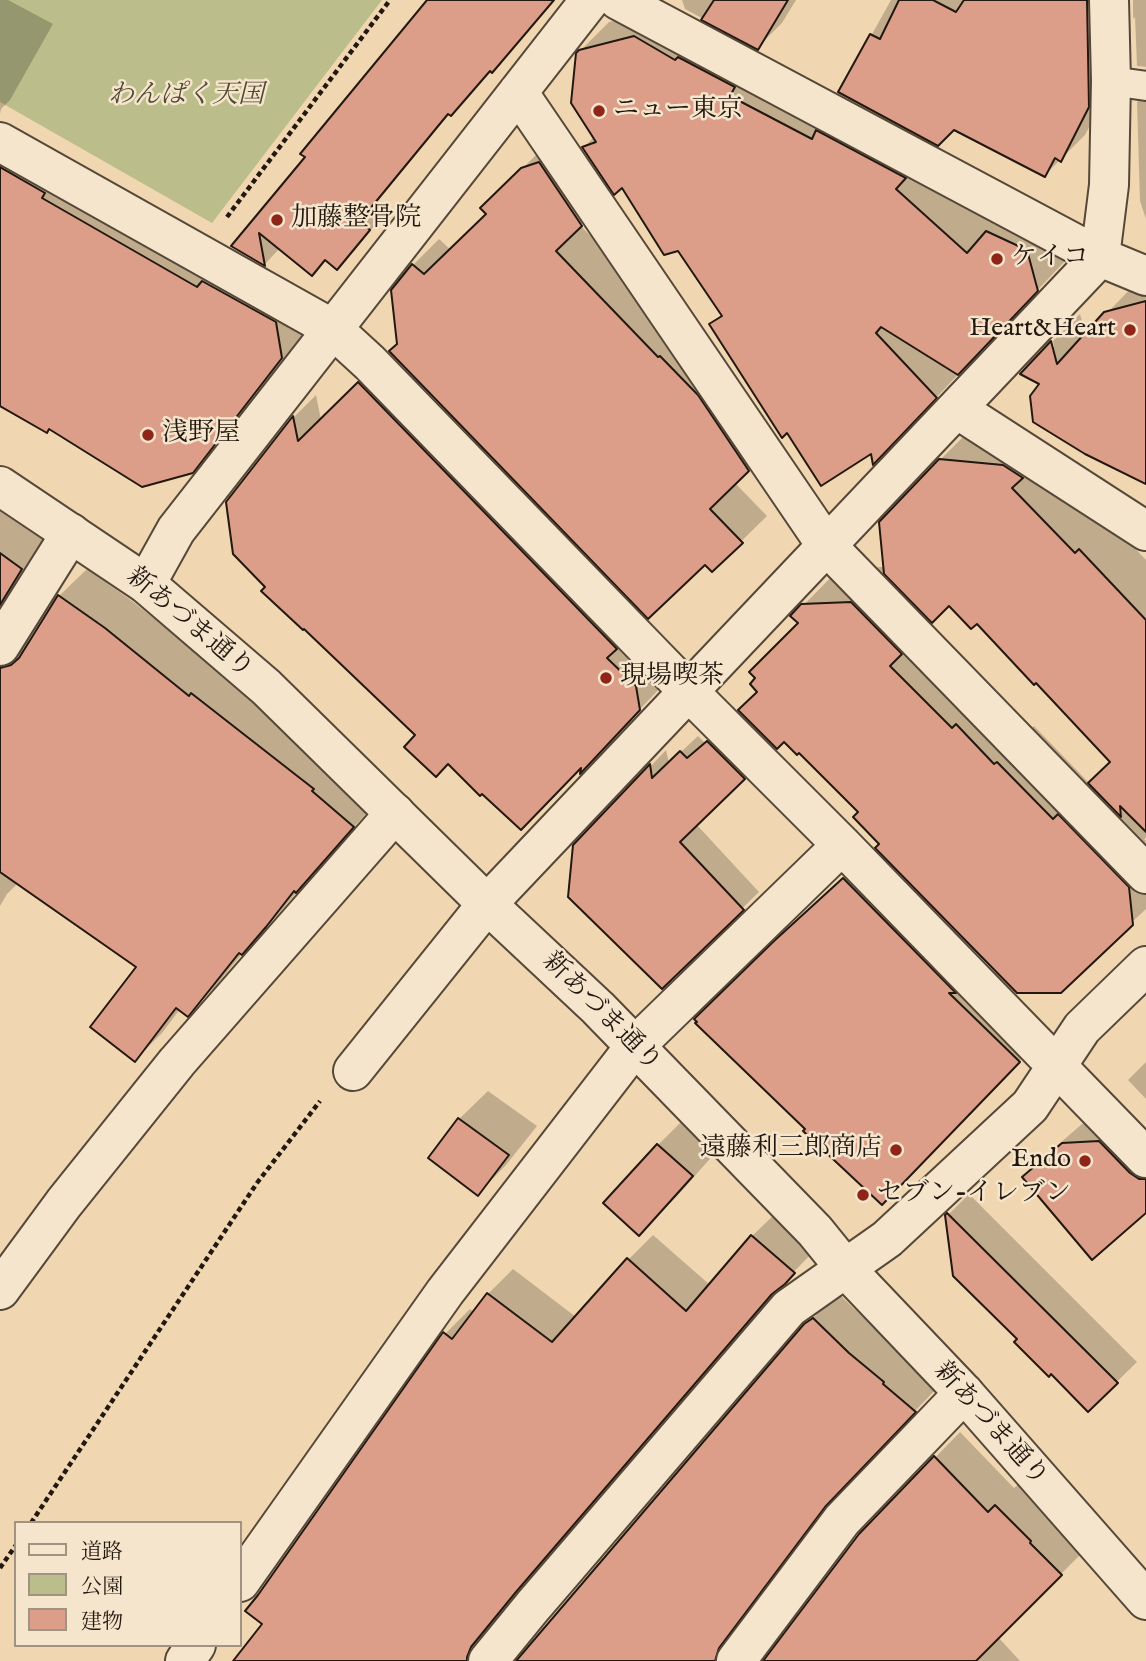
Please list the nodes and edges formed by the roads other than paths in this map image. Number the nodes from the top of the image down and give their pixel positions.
1 (590, 0) edge
2 (618, 0) edge
3 (1108, 0) edge
4 (1128, 83) edge
5 (518, 92) junction
6 (0, 142) edge
7 (1100, 257) junction
8 (1146, 276) edge
9 (333, 329) junction
10 (957, 409) junction
11 (0, 486) edge
12 (1146, 531) edge
13 (71, 533) junction
14 (826, 545) junction
15 (146, 584) junction
16 (0, 646) edge
17 (689, 691) junction
18 (395, 813) junction
19 (842, 845) junction
20 (1146, 874) edge
21 (487, 904) junction
22 (1146, 966) edge
23 (635, 1046) junction
24 (1056, 1065) junction
25 (353, 1071) road end
26 (1146, 1158) edge
27 (845, 1268) junction
28 (0, 1290) edge
29 (964, 1393) junction
30 (242, 1578) edge
31 (1146, 1600) edge
32 (488, 1661) edge
33 (736, 1661) edge

1 - 5 street
2 - 7 street
3 - 4 street
4 - 7 street
5 - 9 street
5 - 14 street
6 - 9 street
7 - 8 street
7 - 10 street
9 - 15 street
9 - 17 street
10 - 12 street
10 - 14 street
11 - 13 street, 新あづま通り
13 - 15 street, 新あづま通り
13 - 16 street
14 - 17 street
14 - 20 street
15 - 18 street, 新あづま通り
17 - 19 street
17 - 21 street
18 - 21 street, 新あづま通り
18 - 28 street
19 - 23 street
19 - 24 street
21 - 23 street, 新あづま通り
21 - 25 street
22 - 24 street
23 - 27 street, 新あづま通り
23 - 30 street
24 - 26 street
24 - 27 street
27 - 29 street, 新あづま通り
27 - 32 street
29 - 31 street, 新あづま通り
29 - 33 street

